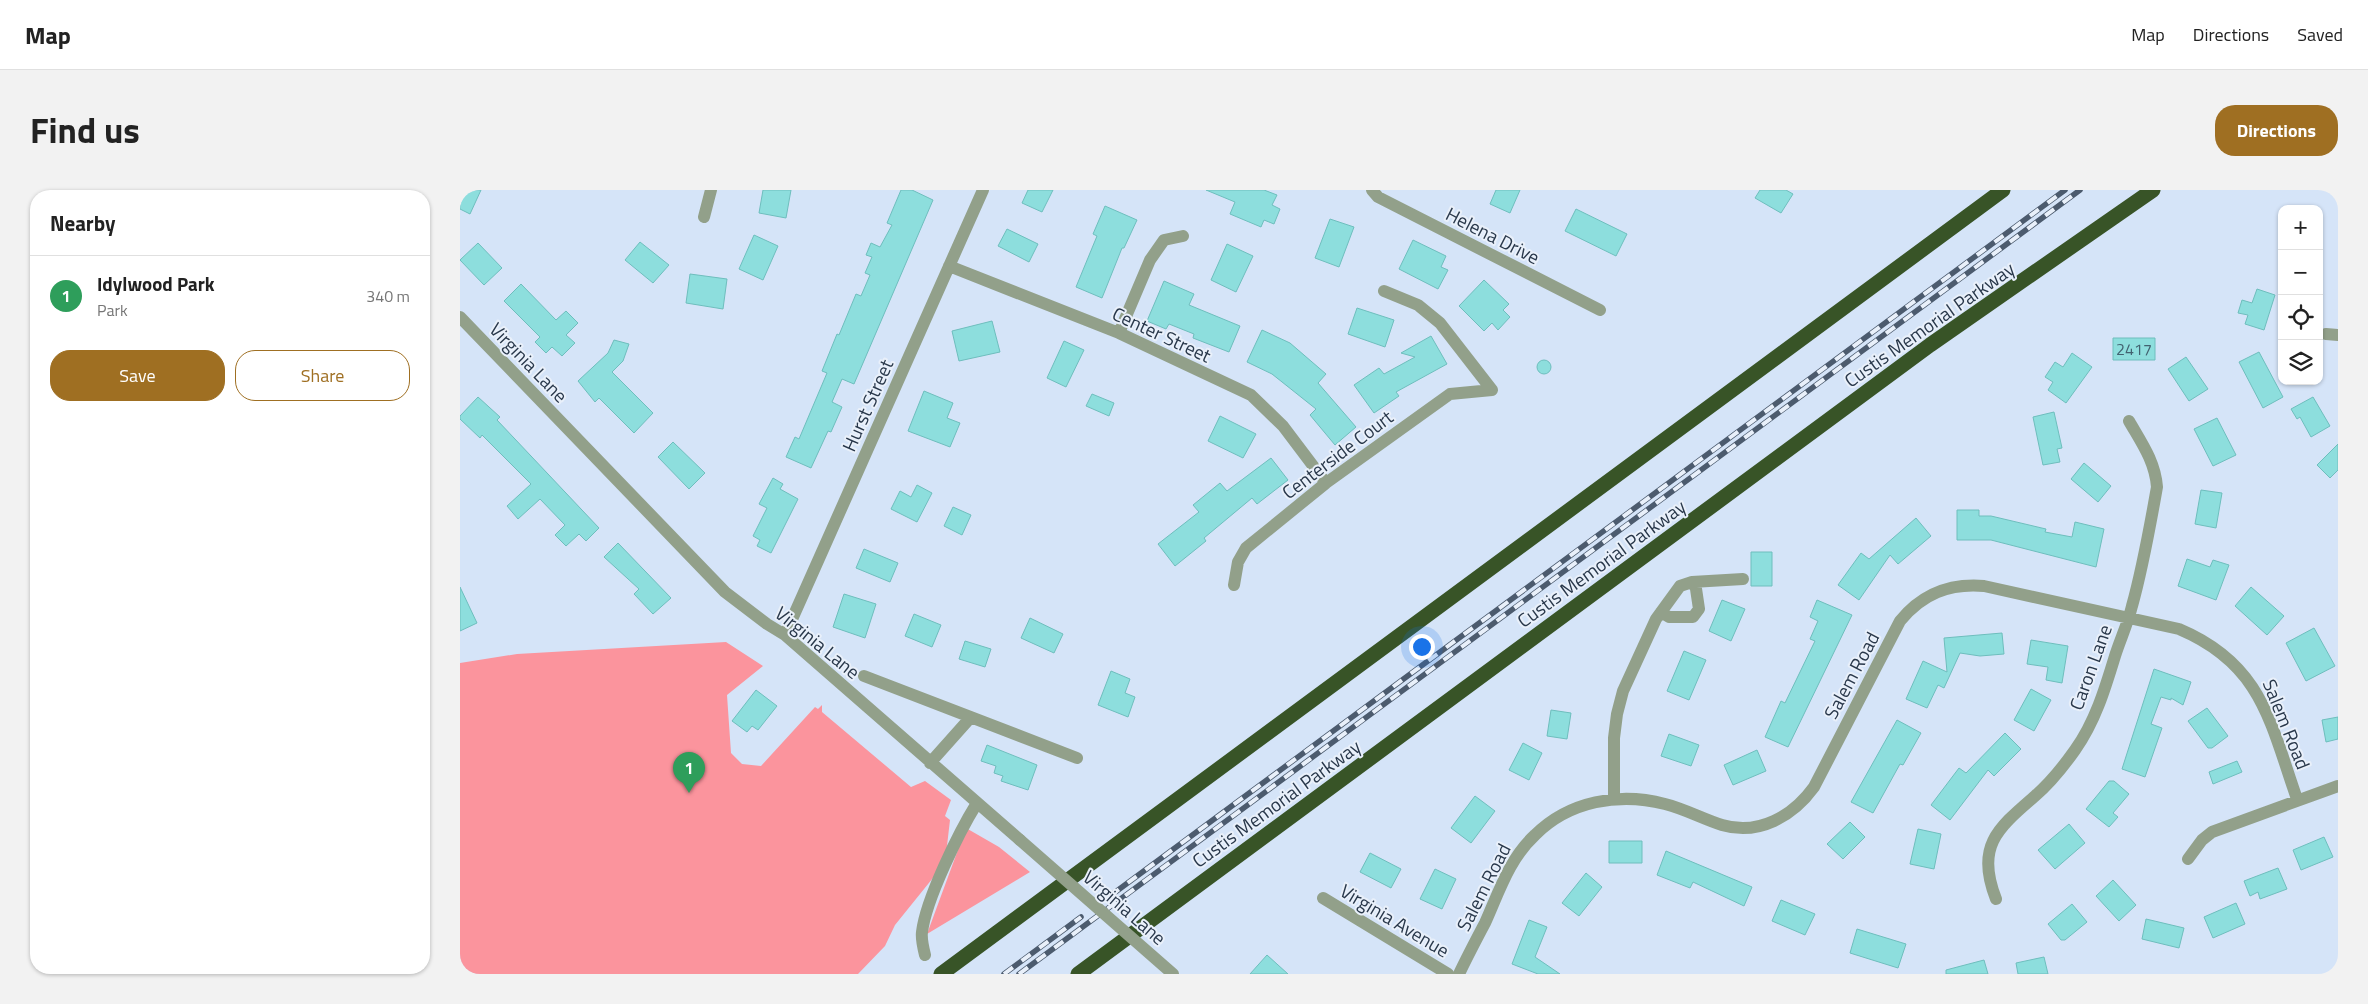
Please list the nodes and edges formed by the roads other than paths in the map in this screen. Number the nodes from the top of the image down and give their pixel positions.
1 (711, 190) edge
2 (983, 190) edge
3 (1372, 190) edge
4 (2003, 190) edge
5 (2153, 190) edge
6 (704, 217) dead end
7 (1183, 236) dead end
8 (949, 266) junction
9 (1384, 291) dead end
10 (1600, 310) dead end
11 (460, 317) edge
12 (1119, 334) junction
13 (2129, 421) dead end
14 (1326, 484) junction
15 (1743, 579) dead end
16 (1695, 582) junction
17 (1234, 585) dead end
18 (1661, 612) junction
19 (2128, 617) junction
20 (785, 635) junction
21 (864, 676) dead end
22 (971, 716) junction
23 (1077, 758) dead end
24 (930, 762) junction
25 (2338, 786) edge
26 (1614, 799) junction
27 (2297, 799) junction
28 (977, 803) junction
29 (2188, 859) dead end
30 (1323, 898) dead end
31 (1996, 899) dead end
32 (925, 955) dead end
33 (941, 974) edge
34 (1078, 974) edge
35 (1173, 974) edge
36 (1448, 974) edge
37 (1459, 974) edge

1 - 6 street
2 - 8 street, Hurst Street
3 - 10 street, Helena Drive
4 - 33 highway
5 - 34 highway, Custis Memorial Parkway
7 - 12 street
8 - 12 street, Center Street
8 - 20 street, Hurst Street
9 - 14 street, Centerside Court
11 - 20 street, Virginia Lane
12 - 14 street, Center Street
13 - 19 street, Caron Lane
14 - 17 street, Centerside Court
15 - 16 street
16 - 18 street
16 - 18 street
18 - 26 street
19 - 26 street, Salem Road
19 - 27 street, Salem Road
19 - 31 street, Caron Lane
20 - 24 street, Virginia Lane
21 - 22 street
22 - 23 street
22 - 24 street
24 - 28 street, Virginia Lane
25 - 27 street
26 - 37 street, Salem Road
27 - 29 street
28 - 32 street
28 - 35 street, Virginia Lane, bridge
30 - 36 street, Virginia Avenue

